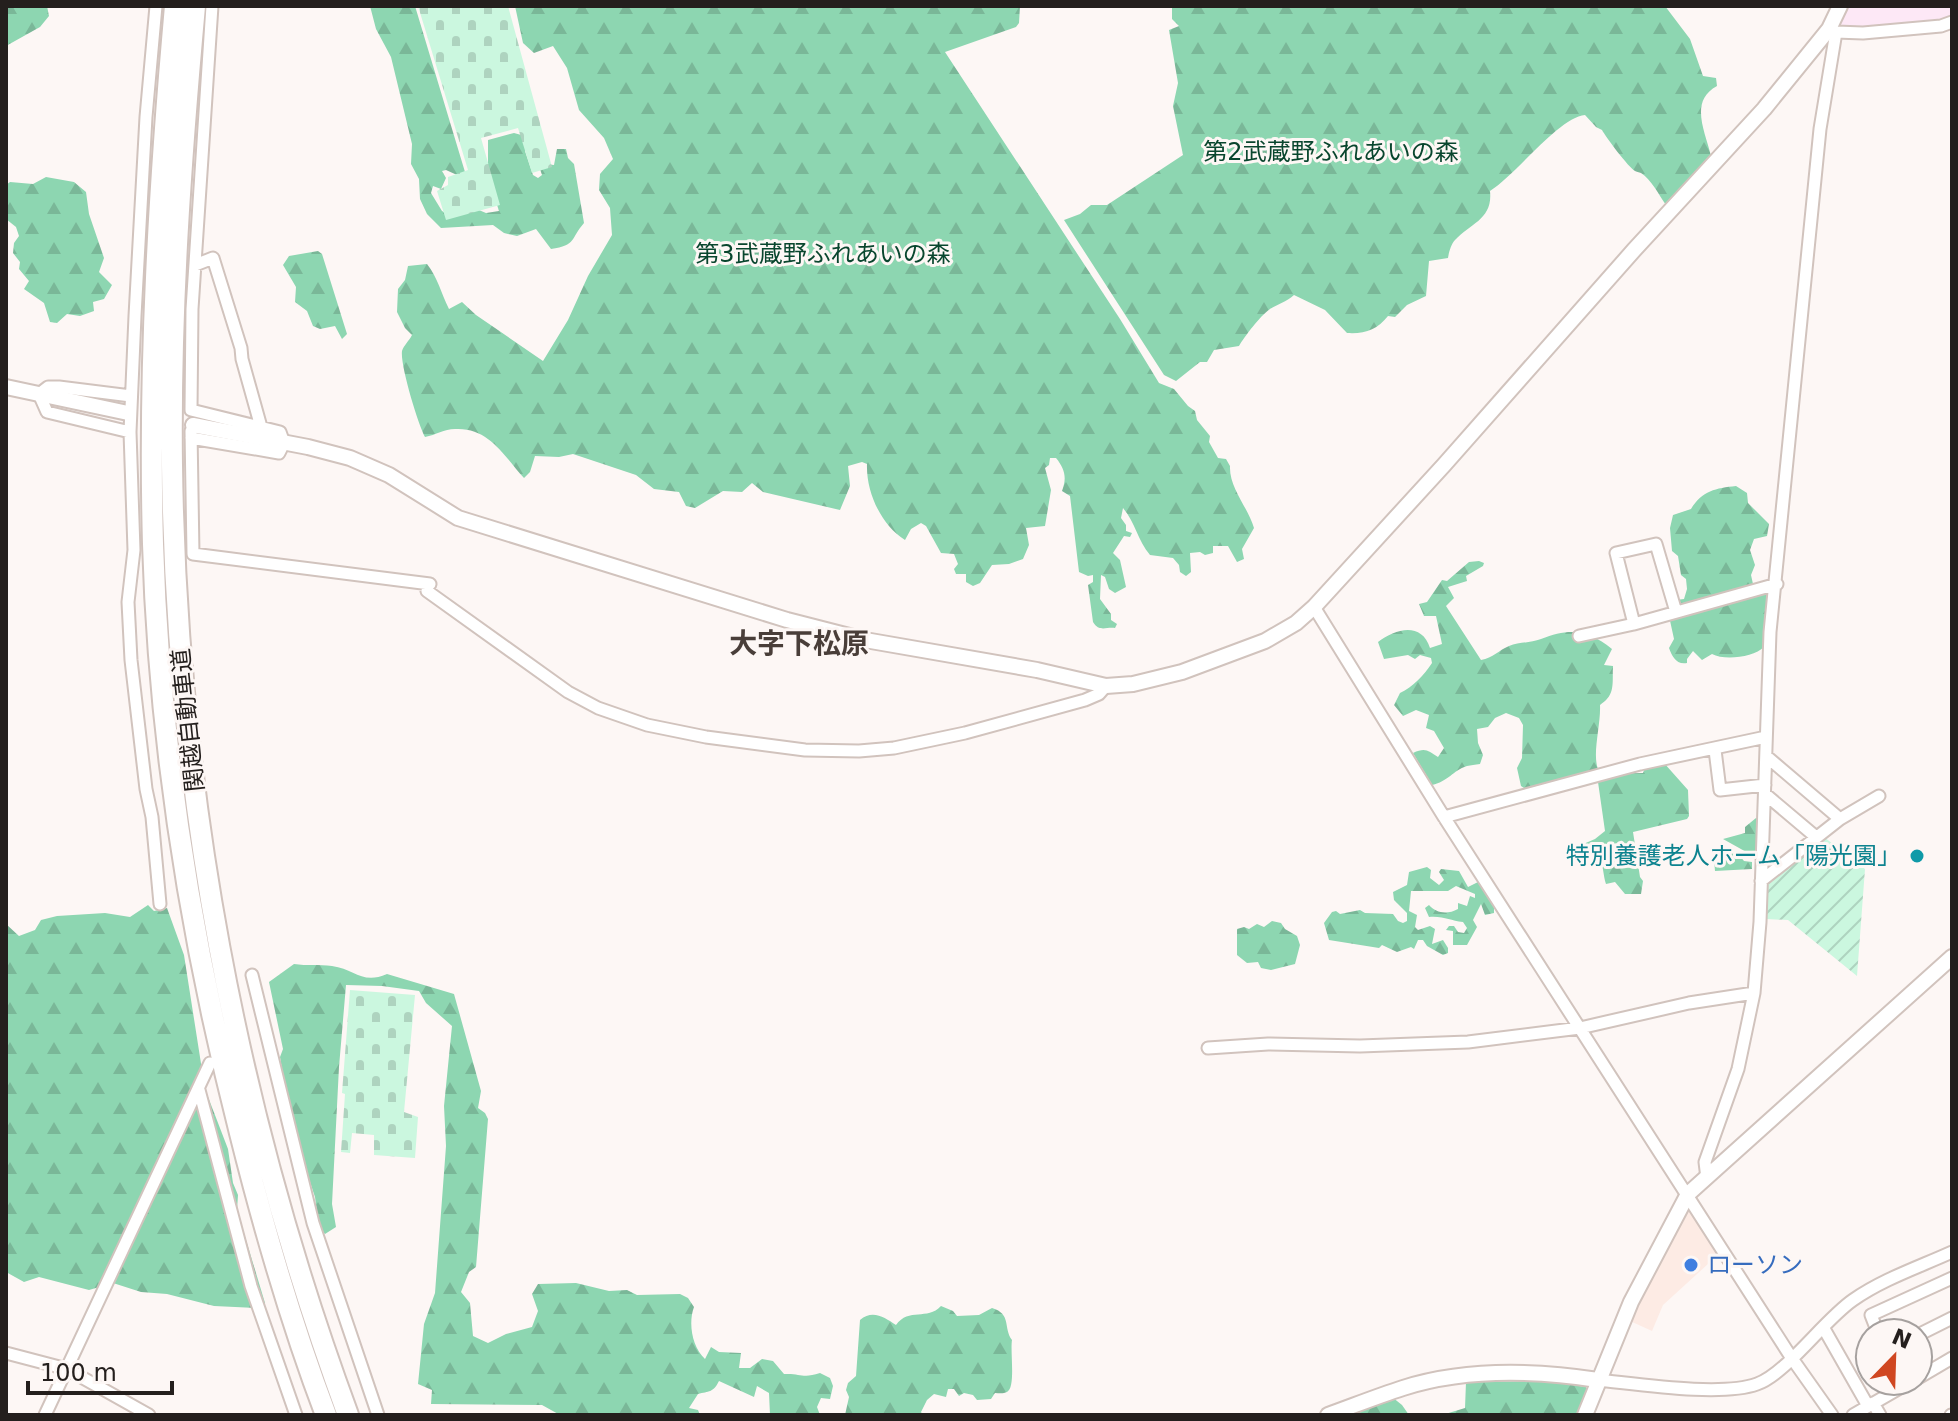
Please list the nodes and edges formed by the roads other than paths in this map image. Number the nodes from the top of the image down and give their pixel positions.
1 (156, 6) edge
2 (175, 6) edge
3 (195, 6) edge
4 (212, 6) edge
5 (1840, 6) edge
6 (1952, 22) edge
7 (1833, 30) junction
8 (195, 265) junction
9 (6, 387) edge
10 (39, 394) junction
11 (131, 396) junction
12 (128, 413) dead end
13 (192, 425) junction
14 (261, 427) junction
15 (130, 432) junction
16 (284, 443) junction
17 (1777, 584) junction
18 (1314, 607) junction
19 (1676, 612) junction
20 (1634, 624) junction
21 (1579, 636) dead end
22 (1106, 686) junction
23 (1766, 737) junction
24 (1715, 750) junction
25 (1766, 756) junction
26 (1765, 790) junction
27 (1879, 796) dead end
28 (1444, 817) junction
29 (1840, 819) junction
30 (1816, 837) junction
31 (1761, 881) junction
32 (160, 904) dead end
33 (1952, 957) edge
34 (252, 975) dead end
35 (1754, 993) junction
36 (1580, 1028) junction
37 (1208, 1048) dead end
38 (210, 1063) dead end
39 (199, 1090) junction
40 (1707, 1178) junction
41 (1688, 1194) junction
42 (1952, 1252) edge
43 (1952, 1278) edge
44 (1872, 1317) edge
45 (1952, 1318) edge
46 (1823, 1327) junction
47 (1934, 1327) edge
48 (6, 1353) edge
49 (1791, 1357) junction
50 (1952, 1358) edge
51 (67, 1369) junction
52 (1934, 1369) edge
53 (1598, 1380) junction
54 (1885, 1397) edge
55 (1871, 1405) junction
56 (45, 1415) edge
57 (149, 1415) edge
58 (296, 1415) edge
59 (326, 1415) edge
60 (348, 1415) edge
61 (378, 1415) edge
62 (1328, 1415) edge
63 (1585, 1415) edge
64 (1832, 1415) edge
65 (1853, 1415) edge
66 (1880, 1415) edge

1 - 11 street
2 - 59 highway, 関越自動車道
3 - 60 highway, 関越自動車道
4 - 8 street
5 - 7 street
6 - 7 street
7 - 17 street
7 - 18 street
8 - 13 street
8 - 14 street
9 - 10 street
10 - 11 street
10 - 12 street
10 - 15 street
11 - 15 street
13 - 14 street
13 - 16 street
13 - 22 street
14 - 16 street
15 - 32 street
16 - 22 street
17 - 19 street
17 - 23 street
18 - 22 street
18 - 28 street
19 - 20 street
19 - 20 street
20 - 21 street
23 - 24 street
23 - 25 street
24 - 26 street
24 - 28 street
25 - 26 street
25 - 29 street
26 - 30 street
26 - 31 street
27 - 29 street
28 - 36 street
29 - 30 street
30 - 31 street
31 - 35 street
33 - 40 street
34 - 61 street
35 - 36 street
35 - 40 street
36 - 37 street
36 - 41 street
38 - 39 street
39 - 51 street
39 - 58 street
40 - 41 street
41 - 49 street
41 - 53 street
42 - 46 street
43 - 44 street
45 - 47 street
46 - 49 street
46 - 55 street
48 - 51 street
49 - 53 street
49 - 64 street
50 - 52 street
51 - 56 street
51 - 57 street
53 - 62 street
53 - 63 street
54 - 55 street
55 - 65 street
55 - 66 street

